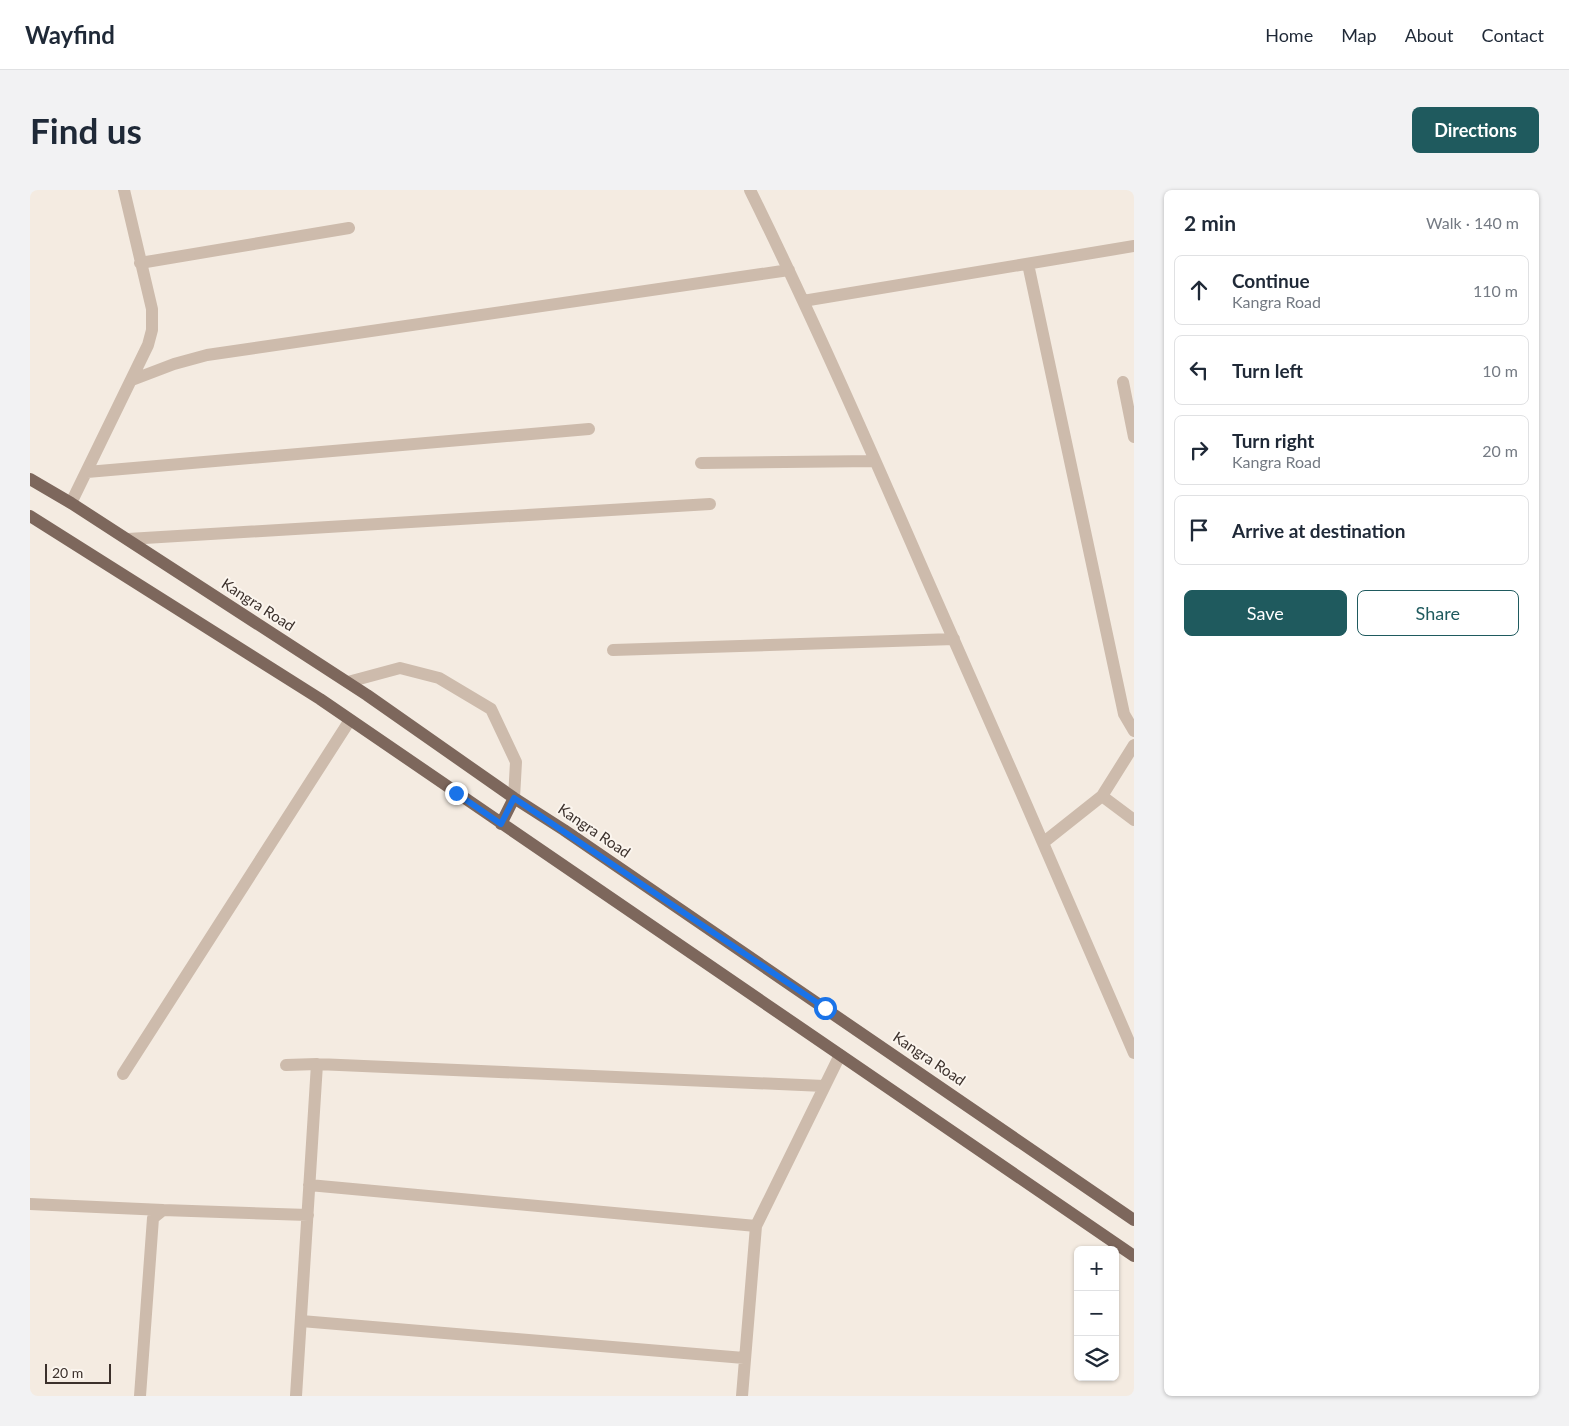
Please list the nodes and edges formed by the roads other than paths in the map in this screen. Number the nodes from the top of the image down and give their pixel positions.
1 (124, 190) edge
2 (750, 190) edge
3 (349, 228) dead end
4 (1134, 246) edge
5 (140, 263) junction
6 (1028, 264) junction
7 (789, 270) junction
8 (803, 301) junction
9 (132, 380) junction
10 (1123, 382) dead end
11 (589, 429) dead end
12 (1134, 438) edge
13 (875, 461) junction
14 (700, 463) dead end
15 (87, 472) junction
16 (30, 479) edge
17 (71, 503) junction
18 (710, 504) dead end
19 (30, 516) edge
20 (128, 540) junction
21 (954, 639) junction
22 (613, 650) dead end
23 (348, 682) junction
24 (350, 720) junction
25 (1134, 731) edge
26 (1134, 745) edge
27 (1102, 796) junction
28 (514, 798) junction
29 (1134, 820) edge
30 (501, 824) junction
31 (1044, 842) junction
32 (1134, 1053) edge
33 (838, 1059) junction
34 (317, 1064) junction
35 (286, 1065) dead end
36 (123, 1074) dead end
37 (824, 1086) junction
38 (309, 1185) junction
39 (30, 1204) edge
40 (163, 1210) junction
41 (308, 1215) junction
42 (1134, 1220) edge
43 (756, 1226) junction
44 (1134, 1256) edge
45 (301, 1321) junction
46 (744, 1358) junction
47 (140, 1396) edge
48 (296, 1396) edge
49 (742, 1396) edge

1 - 5 street
2 - 7 street
3 - 5 street
4 - 6 street
5 - 9 street
6 - 8 street
6 - 25 street
7 - 8 street
7 - 9 street
8 - 13 street
9 - 15 street
10 - 12 street
11 - 15 street
13 - 14 street
13 - 21 street
15 - 17 street
16 - 17 main road, Kangra Road
17 - 20 main road, Kangra Road
18 - 20 street
19 - 24 main road
20 - 23 main road, Kangra Road
21 - 22 street
21 - 31 street
23 - 28 main road, Kangra Road
23 - 28 street
24 - 30 main road
24 - 36 street
26 - 27 street
27 - 29 street
27 - 31 street
28 - 30 main road
28 - 42 main road, Kangra Road
30 - 33 main road
31 - 32 street
33 - 37 street
33 - 44 main road
34 - 35 street
34 - 37 street
34 - 38 street
37 - 43 street
38 - 41 street
38 - 43 street
39 - 40 street
40 - 41 street
40 - 47 street
41 - 45 street
43 - 46 street
45 - 46 street
45 - 48 street
46 - 49 street

